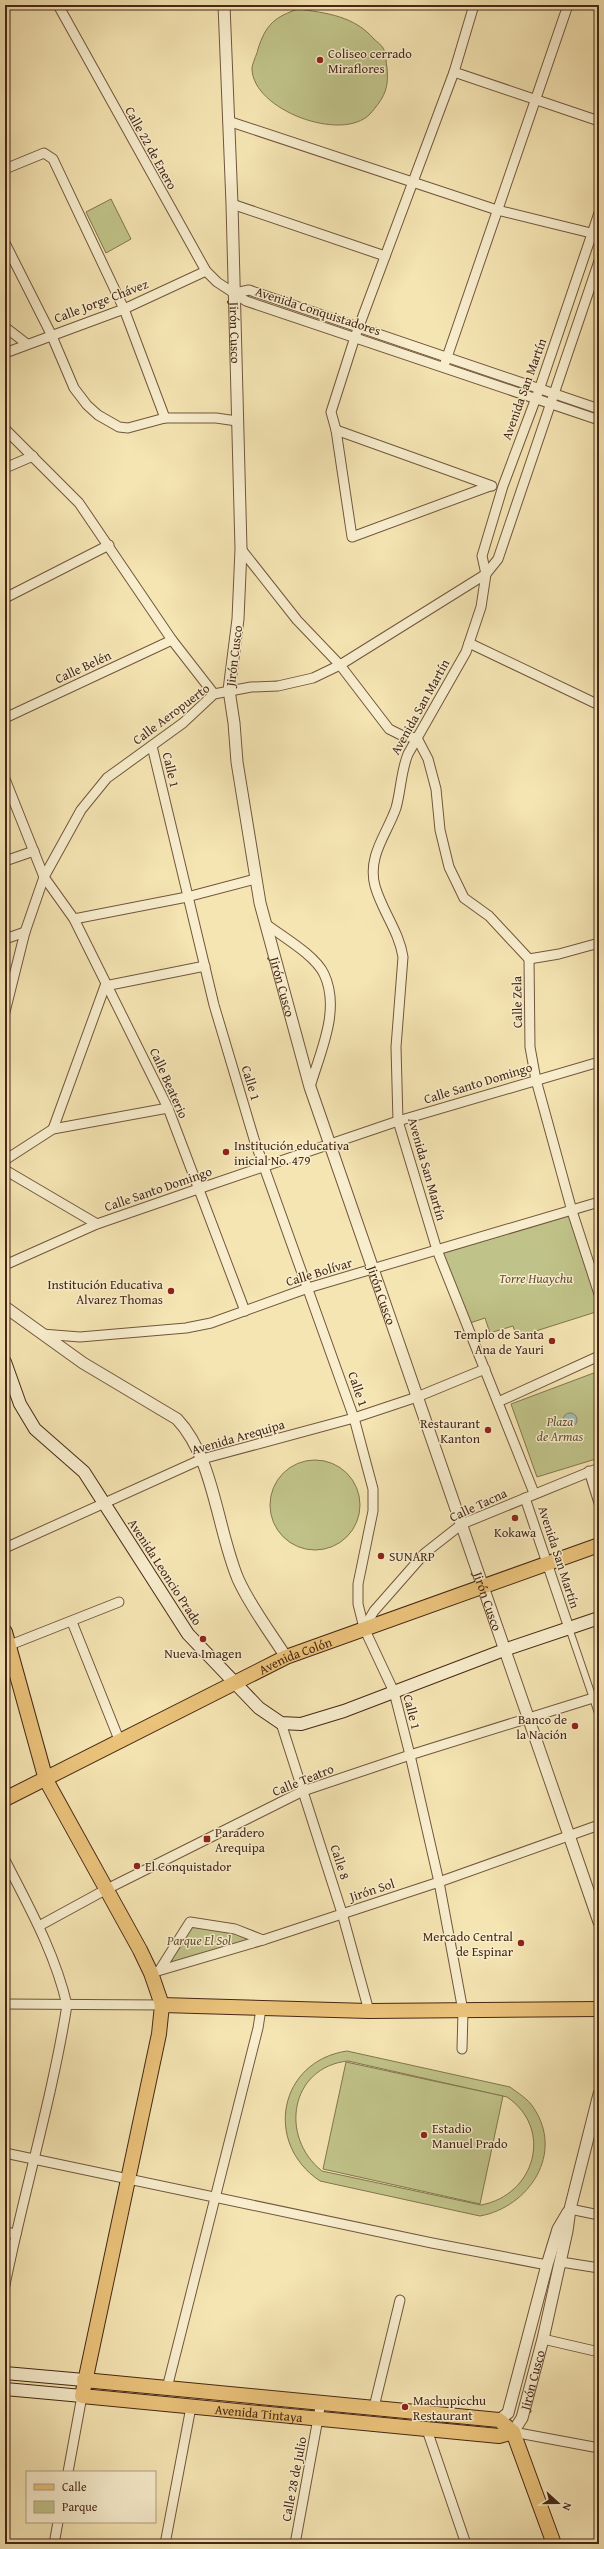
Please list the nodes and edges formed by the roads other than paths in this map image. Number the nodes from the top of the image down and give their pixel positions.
1 (224, 5) edge
2 (474, 5) edge
3 (568, 5) edge
4 (61, 6) edge
5 (454, 72) junction
6 (534, 99) junction
7 (228, 121) junction
8 (599, 121) edge
9 (5, 169) edge
10 (412, 180) junction
11 (232, 204) junction
12 (497, 210) junction
13 (599, 213) edge
14 (595, 234) edge
15 (5, 243) edge
16 (385, 256) junction
17 (599, 261) edge
18 (206, 271) junction
19 (235, 293) junction
20 (124, 308) junction
21 (359, 326) junction
22 (5, 327) edge
23 (51, 334) junction
24 (355, 337) junction
25 (27, 344) junction
26 (5, 353) edge
27 (448, 357) junction
28 (444, 367) junction
29 (537, 394) junction
30 (554, 399) junction
31 (599, 409) edge
32 (165, 418) junction
33 (599, 420) edge
34 (237, 421) junction
35 (5, 429) edge
36 (336, 430) junction
37 (33, 456) junction
38 (5, 468) edge
39 (490, 486) junction
40 (503, 486) junction
41 (109, 545) junction
42 (241, 549) junction
43 (486, 574) junction
44 (5, 598) edge
45 (172, 640) junction
46 (469, 642) junction
47 (340, 665) junction
48 (229, 690) junction
49 (214, 694) junction
50 (599, 705) edge
51 (5, 718) edge
52 (417, 738) junction
53 (152, 746) junction
54 (5, 779) edge
55 (34, 851) junction
56 (5, 861) edge
57 (44, 877) junction
58 (255, 879) junction
59 (187, 897) junction
60 (74, 919) junction
61 (266, 924) junction
62 (25, 932) junction
63 (5, 939) edge
64 (599, 943) edge
65 (529, 959) junction
66 (205, 966) junction
67 (105, 986) junction
68 (5, 1012) edge
69 (599, 1062) edge
70 (536, 1080) junction
71 (310, 1087) junction
72 (168, 1108) junction
73 (398, 1121) junction
74 (53, 1129) junction
75 (330, 1144) junction
76 (5, 1160) edge
77 (264, 1166) junction
78 (5, 1170) edge
79 (198, 1189) junction
80 (599, 1202) edge
81 (572, 1211) junction
82 (97, 1224) junction
83 (437, 1250) junction
84 (5, 1265) edge
85 (374, 1269) junction
86 (308, 1288) junction
87 (599, 1294) edge
88 (5, 1307) edge
89 (245, 1312) junction
90 (42, 1334) junction
91 (599, 1356) edge
92 (5, 1362) edge
93 (485, 1369) junction
94 (417, 1397) junction
95 (498, 1402) junction
96 (354, 1418) junction
97 (202, 1459) junction
98 (599, 1468) edge
99 (589, 1471) junction
100 (534, 1493) junction
101 (525, 1498) junction
102 (105, 1503) junction
103 (599, 1503) edge
104 (462, 1524) junction
105 (599, 1544) edge
106 (5, 1548) edge
107 (547, 1564) junction
108 (483, 1587) junction
109 (119, 1602) dead end
110 (599, 1618) edge
111 (72, 1622) junction
112 (364, 1628) junction
113 (568, 1628) junction
114 (5, 1632) edge
115 (10, 1645) junction
116 (504, 1650) junction
117 (286, 1657) junction
118 (235, 1683) junction
119 (394, 1692) junction
120 (593, 1698) junction
121 (599, 1716) edge
122 (530, 1719) junction
123 (281, 1723) junction
124 (120, 1742) junction
125 (410, 1755) junction
126 (46, 1780) junction
127 (303, 1791) junction
128 (5, 1800) edge
129 (599, 1825) edge
130 (568, 1836) junction
131 (5, 1860) edge
132 (439, 1882) junction
133 (105, 1890) junction
134 (342, 1913) junction
135 (599, 1922) edge
136 (39, 1926) junction
137 (263, 1940) junction
138 (156, 1970) junction
139 (5, 2004) edge
140 (67, 2005) junction
141 (162, 2005) junction
142 (261, 2009) junction
143 (599, 2009) edge
144 (369, 2011) junction
145 (463, 2011) junction
146 (462, 2049) dead end
147 (599, 2094) edge
148 (596, 2119) edge
149 (5, 2153) edge
150 (36, 2159) junction
151 (129, 2179) junction
152 (215, 2197) junction
153 (570, 2209) junction
154 (599, 2216) edge
155 (5, 2232) edge
156 (16, 2234) junction
157 (561, 2262) junction
158 (547, 2265) junction
159 (599, 2268) edge
160 (5, 2285) edge
161 (400, 2300) dead end
162 (543, 2339) junction
163 (599, 2352) edge
164 (5, 2373) edge
165 (84, 2380) junction
166 (167, 2388) junction
167 (5, 2389) edge
168 (82, 2396) junction
169 (321, 2402) junction
170 (191, 2407) junction
171 (374, 2407) junction
172 (319, 2419) junction
173 (500, 2420) junction
174 (427, 2430) junction
175 (513, 2432) junction
176 (599, 2448) edge
177 (68, 2471) edge
178 (58, 2523) edge
179 (54, 2544) edge
180 (165, 2544) edge
181 (295, 2544) edge
182 (466, 2544) edge
183 (554, 2544) edge

1 - 7 street, Jirón Cusco
2 - 5 street
3 - 6 street
4 - 18 street, Calle 22 de Enero
5 - 6 street
5 - 10 street
6 - 8 street
6 - 12 street
7 - 10 street
7 - 11 street, Jirón Cusco
9 - 20 street
10 - 12 street
10 - 16 street
11 - 16 street
11 - 19 street, Jirón Cusco
12 - 14 street
12 - 27 street
13 - 14 street, Avenida San Martín
14 - 29 street, Avenida San Martín
15 - 23 street
16 - 21 street
17 - 30 street, Avenida San Martín
18 - 19 street, Calle 22 de Enero
18 - 20 street, Calle Jorge Chávez
19 - 21 street, Avenida Conquistadores
19 - 24 street, Avenida Conquistadores
19 - 34 street, Jirón Cusco
20 - 23 street, Calle Jorge Chávez
20 - 32 street
21 - 24 street
21 - 27 street, Avenida Conquistadores
22 - 25 street
23 - 25 street, Calle Jorge Chávez
23 - 32 street
24 - 28 street, Avenida Conquistadores
24 - 36 street
25 - 26 street, Calle Jorge Chávez
27 - 28 street
27 - 29 street, Avenida Conquistadores
28 - 29 street, Avenida Conquistadores
29 - 30 street, Avenida Conquistadores
29 - 40 street, Avenida San Martín
30 - 31 street, Avenida Conquistadores
30 - 33 street, Avenida Conquistadores
30 - 43 street, Avenida San Martín
32 - 34 street
34 - 42 street, Jirón Cusco
35 - 37 street
36 - 39 street
36 - 39 street
37 - 38 street
37 - 41 street
39 - 40 street
40 - 43 street, Avenida San Martín
41 - 44 street
41 - 45 street
42 - 47 street
42 - 48 street, Jirón Cusco
43 - 46 street, Avenida San Martín
43 - 47 street, Calle Aeropuerto
45 - 49 street
45 - 51 street, Calle Belén
46 - 50 street
46 - 52 street, Avenida San Martín
47 - 48 street, Calle Aeropuerto
47 - 52 street
48 - 49 street, Calle Aeropuerto
48 - 58 street, Jirón Cusco
49 - 53 street, Calle Aeropuerto
52 - 65 street, Calle Zela
52 - 73 street, Avenida San Martín
53 - 57 street, Calle Aeropuerto
53 - 59 street, Calle 1
54 - 55 street, Calle Beaterio
55 - 56 street
55 - 57 street, Calle Beaterio
57 - 60 street, Calle Beaterio
57 - 62 street, Calle Aeropuerto
58 - 59 street
58 - 61 street, Jirón Cusco
59 - 60 street
59 - 66 street, Calle 1
60 - 67 street, Calle Beaterio
61 - 71 street, Jirón Cusco
61 - 71 street
62 - 63 street
62 - 68 street, Calle Aeropuerto
64 - 65 street
65 - 70 street, Calle Zela
66 - 67 street
66 - 77 street, Calle 1
67 - 72 street, Calle Beaterio
67 - 74 street
69 - 70 street, Calle Santo Domingo
70 - 73 street, Calle Santo Domingo
70 - 81 street, Calle Zela
71 - 75 street, Jirón Cusco
72 - 74 street
72 - 79 street, Calle Beaterio
73 - 75 street, Calle Santo Domingo
73 - 83 street, Avenida San Martín
74 - 76 street
75 - 77 street, Calle Santo Domingo
75 - 85 street, Jirón Cusco
77 - 79 street, Calle Santo Domingo
77 - 86 street, Calle 1
78 - 82 street
79 - 82 street, Calle Santo Domingo
79 - 89 street, Calle Beaterio
80 - 81 street, Calle Bolívar
81 - 83 street, Calle Bolívar
81 - 87 street, Calle Zela
82 - 84 street, Calle Santo Domingo
83 - 85 street, Calle Bolívar
83 - 93 street, Avenida San Martín
85 - 86 street, Calle Bolívar
85 - 94 street, Jirón Cusco
86 - 89 street, Calle Bolívar
86 - 96 street, Calle 1
88 - 90 street
89 - 90 street, Calle Bolívar
90 - 97 street
91 - 95 street
92 - 102 main road, Avenida Leoncio Prado
93 - 94 street, Avenida Arequipa
93 - 95 street, Avenida San Martín
94 - 96 street, Avenida Arequipa
94 - 104 street, Jirón Cusco
95 - 100 street, Avenida San Martín
96 - 97 street, Avenida Arequipa
96 - 112 street, Calle 1
97 - 102 street, Avenida Arequipa
97 - 117 street
98 - 99 street
99 - 100 street
99 - 103 street
100 - 101 street, Avenida San Martín
101 - 104 street, Calle Tacna
101 - 107 street, Avenida San Martín
102 - 106 street, Avenida Arequipa
102 - 118 main road, Avenida Leoncio Prado
104 - 108 street, Jirón Cusco
104 - 112 street, Calle Tacna
105 - 107 main road, Avenida Colón
107 - 108 main road, Avenida Colón
107 - 113 street, Avenida San Martín
108 - 112 main road, Avenida Colón
108 - 116 street, Jirón Cusco
109 - 111 street
110 - 113 main road
111 - 115 street
111 - 124 street
112 - 117 main road, Avenida Colón
112 - 119 street, Calle 1
113 - 116 main road
113 - 120 street, Avenida San Martín
114 - 115 main road
115 - 126 main road
116 - 119 main road
116 - 122 street, Jirón Cusco
117 - 118 main road, Avenida Colón
118 - 123 main road, Avenida Leoncio Prado
118 - 124 main road, Avenida Colón
119 - 123 main road
119 - 125 street, Calle 1
120 - 121 street, Avenida San Martín
120 - 122 street, Calle Teatro
122 - 125 street, Calle Teatro
122 - 130 street, Jirón Cusco
123 - 127 street, Calle 8
124 - 126 main road, Avenida Colón
125 - 127 street, Calle Teatro
125 - 132 street, Calle 1
126 - 128 main road, Avenida Colón
126 - 133 main road
127 - 133 street, Calle Teatro
127 - 134 street, Calle 8
129 - 130 street, Jirón Sol
130 - 132 street, Jirón Sol
130 - 135 street, Jirón Cusco
131 - 136 street
132 - 134 street, Jirón Sol
132 - 145 street, Calle 1
133 - 136 street, Calle Teatro
133 - 138 main road
134 - 137 street, Jirón Sol
134 - 144 street, Calle 8
136 - 140 street
137 - 138 street, Jirón Sol
137 - 138 street
138 - 141 main road
139 - 140 street
140 - 141 street
140 - 150 street
141 - 142 main road
141 - 151 main road
142 - 144 main road
142 - 152 street
143 - 145 main road
144 - 145 main road
145 - 146 street, Calle 1
147 - 148 street, Jirón Cusco
148 - 153 street, Jirón Cusco
149 - 150 street
150 - 151 street
150 - 156 street
151 - 152 street
151 - 165 main road
152 - 158 street
152 - 166 street
153 - 154 street
153 - 157 street, Jirón Cusco
153 - 158 street, Jirón Cusco
155 - 156 street
156 - 160 street
157 - 159 street
157 - 162 street, Jirón Cusco
158 - 173 street, Jirón Cusco
161 - 171 street
162 - 163 street
162 - 175 street, Jirón Cusco
164 - 165 main road, Avenida Tintaya
165 - 166 main road, Avenida Tintaya
165 - 168 main road
166 - 169 main road, Avenida Tintaya
167 - 168 main road, Avenida Tintaya
168 - 170 main road, Avenida Tintaya
168 - 177 street
169 - 171 main road, Avenida Tintaya
169 - 172 street, Calle 28 de Julio
170 - 172 main road, Avenida Tintaya
170 - 180 street
171 - 173 main road, Avenida Tintaya
172 - 174 main road, Avenida Tintaya
172 - 181 street, Calle 28 de Julio
173 - 175 main road
174 - 175 main road, Avenida Tintaya
174 - 182 street
175 - 176 street
175 - 183 main road
178 - 179 street

